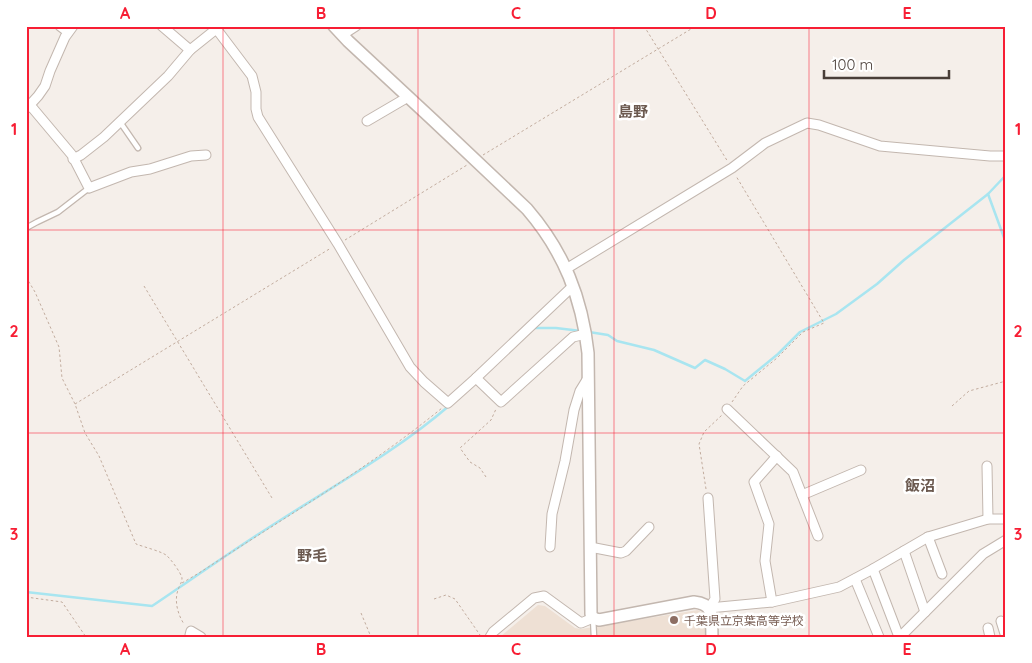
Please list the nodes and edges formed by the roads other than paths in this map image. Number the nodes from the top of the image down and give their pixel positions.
1 (60, 26) edge
2 (162, 26) edge
3 (334, 26) edge
4 (356, 26) edge
5 (70, 29) edge
6 (342, 35) junction
7 (190, 50) junction
8 (408, 97) junction
9 (28, 107) edge
10 (368, 121) dead end
11 (120, 122) junction
12 (138, 148) dead end
13 (206, 155) dead end
14 (1006, 156) edge
15 (73, 159) junction
16 (89, 188) junction
17 (26, 228) edge
18 (566, 269) junction
19 (573, 286) junction
20 (586, 334) junction
21 (476, 378) junction
22 (589, 378) junction
23 (727, 409) road end
24 (777, 456) junction
25 (986, 466) dead end
26 (861, 470) dead end
27 (802, 495) junction
28 (708, 498) road end
29 (988, 519) junction
30 (1006, 519) edge
31 (649, 527) dead end
32 (818, 536) dead end
33 (928, 537) junction
34 (1006, 540) edge
35 (550, 547) dead end
36 (590, 547) junction
37 (904, 551) junction
38 (872, 570) junction
39 (942, 574) dead end
40 (855, 579) junction
41 (772, 602) junction
42 (709, 608) junction
43 (925, 612) junction
44 (594, 618) junction
45 (1002, 622) dead end
46 (191, 634) edge
47 (201, 637) edge
48 (490, 637) edge
49 (594, 637) edge
50 (712, 637) edge
51 (879, 637) edge
52 (900, 637) edge
53 (1006, 637) edge

1 - 5 street
2 - 7 street
3 - 6 street
4 - 6 street
5 - 9 street
6 - 8 street
7 - 11 street
7 - 21 street
8 - 10 street
8 - 18 street
9 - 15 street
11 - 12 lane
11 - 15 street
13 - 16 street
14 - 18 street
15 - 16 street
16 - 17 lane
18 - 19 street
19 - 20 street
19 - 21 street
20 - 21 street
20 - 22 street
22 - 35 street
22 - 36 street
23 - 24 street
24 - 27 street
24 - 41 street
25 - 29 street
26 - 27 street
27 - 32 street
28 - 42 street
29 - 30 street
29 - 33 street
31 - 36 street
33 - 37 street
33 - 39 street
34 - 43 street
36 - 44 street
37 - 38 street
37 - 43 street
38 - 40 street
38 - 52 street
40 - 41 street
40 - 51 street
41 - 42 street
42 - 44 street
42 - 50 street
43 - 52 street
44 - 48 street
44 - 49 lane
45 - 53 street
46 - 47 street

